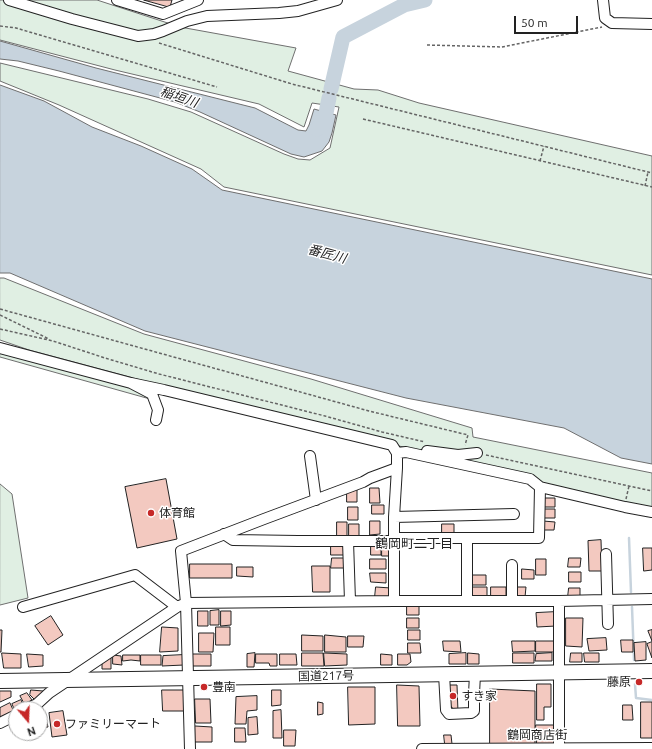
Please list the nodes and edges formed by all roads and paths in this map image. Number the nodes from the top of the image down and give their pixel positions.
1 (9, 0) edge
2 (117, 0) edge
3 (198, 0) edge
4 (337, 0) edge
5 (603, 0) edge
6 (609, 20) junction
7 (652, 24) edge
8 (0, 26) edge
9 (138, 36) junction
10 (427, 46) dead end
11 (218, 87) dead end
12 (363, 119) dead end
13 (544, 146) junction
14 (540, 161) junction
15 (648, 172) junction
16 (652, 173) edge
17 (645, 186) junction
18 (652, 187) edge
19 (0, 309) edge
20 (0, 315) edge
21 (0, 329) edge
22 (53, 341) junction
23 (0, 348) edge
24 (131, 383) junction
25 (156, 420) dead end
26 (427, 442) dead end
27 (394, 449) junction
28 (477, 453) junction
29 (310, 456) dead end
30 (397, 468) junction
31 (629, 486) junction
32 (540, 487) junction
33 (652, 491) edge
34 (316, 500) junction
35 (625, 507) junction
36 (652, 512) edge
37 (514, 514) dead end
38 (394, 517) junction
39 (224, 534) junction
40 (467, 538) junction
41 (394, 539) junction
42 (348, 541) junction
43 (606, 554) dead end
44 (512, 565) dead end
45 (652, 599) edge
46 (608, 600) junction
47 (394, 601) junction
48 (467, 601) junction
49 (512, 601) junction
50 (559, 601) junction
51 (350, 602) junction
52 (182, 605) junction
53 (23, 607) dead end
54 (608, 624) dead end
55 (652, 671) edge
56 (559, 672) junction
57 (444, 674) junction
58 (475, 674) junction
59 (69, 679) junction
60 (188, 679) junction
61 (0, 681) edge
62 (40, 701) edge
63 (559, 748) edge
64 (601, 748) edge
65 (652, 748) edge
66 (190, 749) edge
67 (422, 749) edge
68 (504, 749) edge
69 (527, 749) edge

1 - 9 street
2 - 3 street
4 - 9 street
5 - 6 street
6 - 7 street
6 - 10 path
8 - 11 path
9 - 13 path
12 - 14 path
13 - 14 path
13 - 15 path
14 - 17 path
15 - 16 path
15 - 17 path
17 - 18 path
19 - 28 path
20 - 22 path
21 - 22 path
22 - 26 path
23 - 24 street
24 - 25 street
24 - 27 street
27 - 28 street
27 - 30 street
27 - 32 street
28 - 31 path
29 - 34 street
30 - 34 street
30 - 38 street
31 - 33 path
31 - 35 path
32 - 35 street
32 - 40 street
34 - 39 street
35 - 36 street
37 - 38 street
38 - 41 street
39 - 42 street
39 - 52 street
40 - 41 street
40 - 48 street
41 - 42 street
41 - 47 street
42 - 51 street
43 - 46 street
44 - 49 street
45 - 46 street
46 - 50 street
46 - 54 street
47 - 48 street
47 - 51 street
48 - 49 street
49 - 50 street
50 - 56 street
51 - 52 street
52 - 53 street
52 - 59 street
52 - 60 street
55 - 56 highway, 国道217号
56 - 58 highway, 国道217号
56 - 63 street
57 - 58 highway, 国道217号
57 - 58 street
57 - 60 highway, 国道217号
59 - 60 highway, 国道217号
59 - 61 highway, 国道217号
59 - 62 street
60 - 66 street
63 - 64 street, 鶴岡商店街
63 - 69 street, 鶴岡商店街
64 - 65 street, 鶴岡商店街
67 - 68 street, 鶴岡商店街
68 - 69 street, 鶴岡商店街

